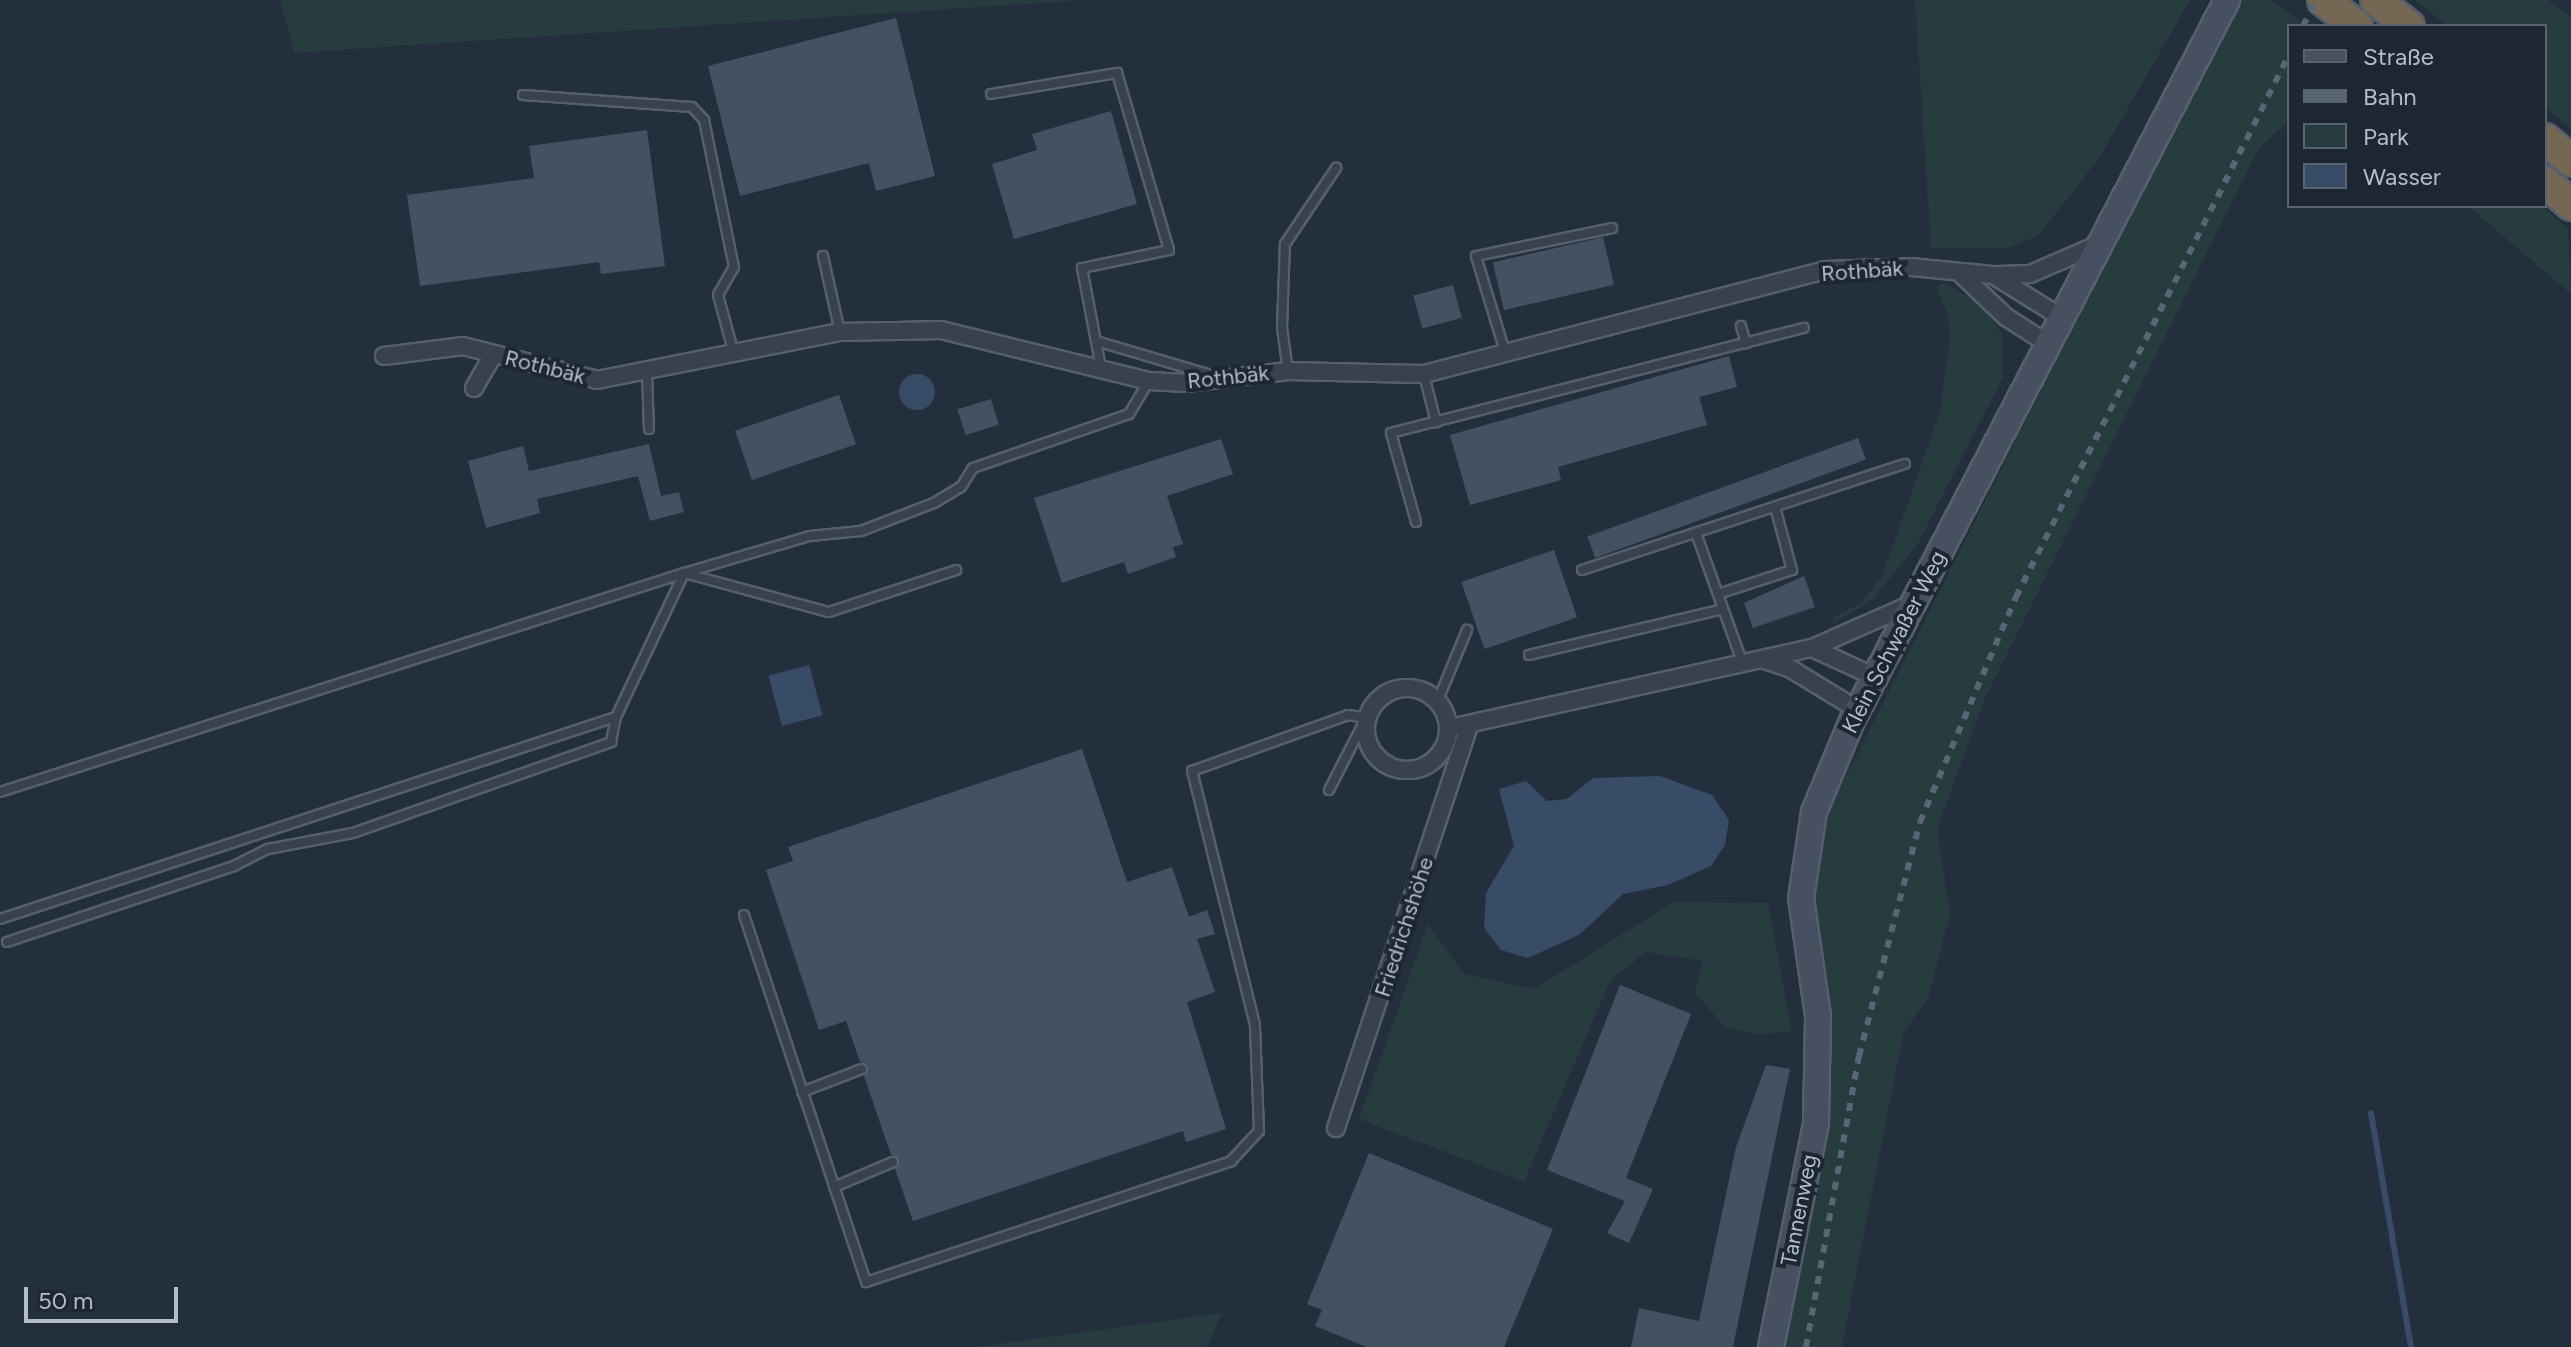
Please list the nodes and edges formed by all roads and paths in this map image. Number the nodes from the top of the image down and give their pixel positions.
1 (2227, 0) edge
2 (2323, 0) edge
3 (2376, 0) edge
4 (2354, 24) edge
5 (2406, 24) edge
6 (991, 94) dead end
7 (523, 95) dead end
8 (2547, 141) edge
9 (2571, 161) edge
10 (1336, 168) dead end
11 (2547, 184) edge
12 (2571, 205) edge
13 (1612, 228) dead end
14 (2102, 243) junction
15 (823, 256) dead end
16 (1962, 275) junction
17 (1993, 275) junction
18 (2062, 318) junction
19 (1741, 326) dead end
20 (1804, 328) dead end
21 (840, 332) junction
22 (1096, 341) junction
23 (1746, 343) junction
24 (2048, 344) junction
25 (734, 354) junction
26 (493, 355) junction
27 (1506, 355) junction
28 (384, 356) dead end
29 (1102, 371) junction
30 (1288, 371) junction
31 (647, 373) junction
32 (1424, 374) junction
33 (1226, 380) junction
34 (1149, 381) junction
35 (474, 388) dead end
36 (1436, 422) junction
37 (649, 429) dead end
38 (1905, 464) dead end
39 (1775, 507) junction
40 (1416, 522) dead end
41 (1696, 533) junction
42 (956, 570) dead end
43 (1582, 570) dead end
44 (684, 573) junction
45 (1718, 594) junction
46 (1914, 603) junction
47 (1723, 609) junction
48 (1467, 630) dead end
49 (1812, 648) junction
50 (1529, 655) dead end
51 (1763, 659) junction
52 (1744, 665) junction
53 (1875, 677) junction
54 (1438, 700) junction
55 (1858, 710) junction
56 (616, 717) junction
57 (1366, 718) junction
58 (1469, 726) junction
59 (1450, 728) junction
60 (1329, 790) dead end
61 (0, 792) edge
62 (744, 915) dead end
63 (0, 919) edge
64 (7, 942) dead end
65 (862, 1069) dead end
66 (1820, 1072) joint
67 (802, 1092) junction
68 (1336, 1128) dead end
69 (893, 1162) dead end
70 (834, 1187) junction
71 (1771, 1347) edge

1 - 14 street, Klein Schwaßer Weg
2 - 4 highway
3 - 5 highway
6 - 22 lane
7 - 25 lane
8 - 9 highway
10 - 30 lane
11 - 12 highway
13 - 27 lane
14 - 17 street, Rothbäk
14 - 18 street, Klein Schwaßer Weg
15 - 21 lane
16 - 17 street, Rothbäk
16 - 24 street
16 - 27 street, Rothbäk
17 - 18 street
18 - 24 street, Klein Schwaßer Weg
19 - 23 lane
20 - 23 lane
21 - 25 street, Rothbäk
21 - 29 street, Rothbäk
22 - 29 lane
22 - 33 lane
23 - 36 lane
24 - 46 street, Klein Schwaßer Weg
25 - 31 street, Rothbäk
26 - 28 street, Rothbäk
26 - 31 street, Rothbäk
26 - 35 street, Rothbäk
27 - 32 street, Rothbäk
29 - 34 street, Rothbäk
30 - 32 street, Rothbäk
30 - 33 street, Rothbäk
31 - 37 lane
32 - 36 lane
33 - 34 street, Rothbäk
34 - 44 lane
36 - 40 lane
38 - 39 lane
39 - 41 lane
39 - 45 lane
41 - 43 lane
41 - 45 lane
42 - 44 lane
44 - 56 lane
44 - 61 lane
45 - 47 lane
46 - 49 street
46 - 53 street, Klein Schwaßer Weg
47 - 50 lane
47 - 52 lane
48 - 54 lane
49 - 51 street
49 - 53 street
51 - 52 street
51 - 55 street
52 - 58 street
53 - 55 street, Klein Schwaßer Weg
54 - 57 street
54 - 59 street
55 - 66 street, Klein Schwaßer Weg
56 - 63 lane
56 - 64 lane
57 - 59 street
57 - 60 lane
57 - 70 lane
58 - 59 street
58 - 68 street, Friedrichshöhe
62 - 67 lane
65 - 67 lane
66 - 71 street, Tannenweg
67 - 70 lane
69 - 70 lane

